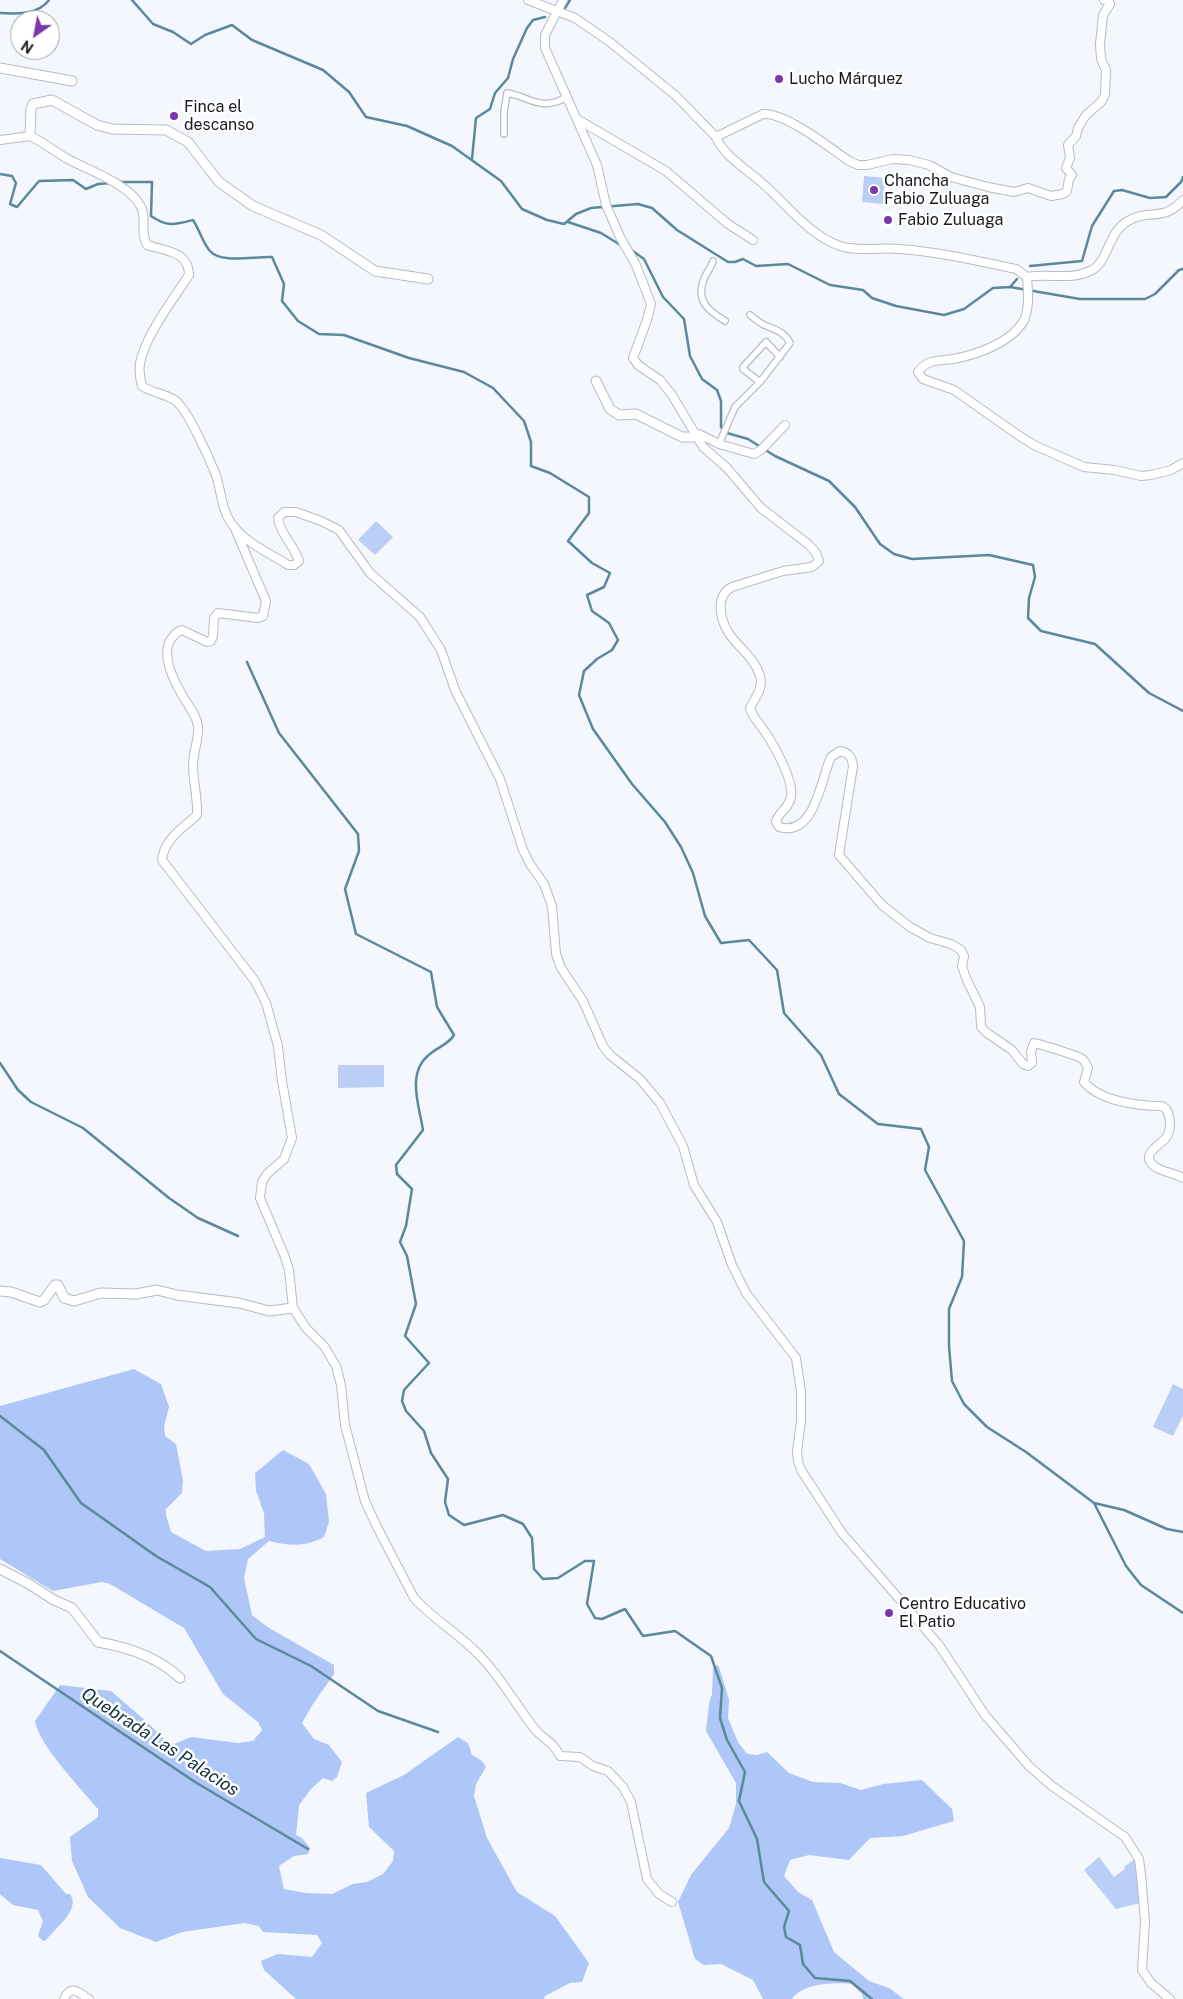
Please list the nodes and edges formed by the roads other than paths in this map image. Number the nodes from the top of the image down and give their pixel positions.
1 (528, 0) edge
2 (562, 0) edge
3 (1104, 0) edge
4 (557, 9) junction
5 (0, 68) edge
6 (72, 81) dead end
7 (567, 97) junction
8 (577, 118) junction
9 (504, 134) dead end
10 (30, 136) junction
11 (716, 137) junction
12 (0, 140) edge
13 (1183, 200) edge
14 (753, 240) dead end
15 (712, 262) dead end
16 (1027, 277) junction
17 (428, 279) dead end
18 (750, 315) dead end
19 (725, 321) dead end
20 (780, 357) junction
21 (596, 381) dead end
22 (760, 382) junction
23 (785, 424) dead end
24 (696, 437) junction
25 (720, 441) junction
26 (1183, 463) edge
27 (234, 527) junction
28 (1183, 1178) edge
29 (0, 1292) edge
30 (294, 1308) junction
31 (0, 1569) edge
32 (180, 1678) dead end
33 (672, 1902) dead end
34 (64, 1999) edge
35 (89, 1999) edge
36 (1170, 1999) edge

1 - 4 street
2 - 4 street
3 - 11 street
4 - 7 street
4 - 11 street
5 - 6 street
7 - 8 street
7 - 9 street
8 - 14 street
8 - 24 street
10 - 12 street
10 - 17 street
10 - 27 street
11 - 16 street
13 - 16 street
15 - 19 street
16 - 26 street
18 - 20 street
20 - 22 street
20 - 22 street
21 - 24 street
22 - 25 street
23 - 25 street
24 - 25 street
24 - 28 street
27 - 30 street
27 - 36 street
29 - 30 street
30 - 33 street
31 - 32 street
34 - 35 street

